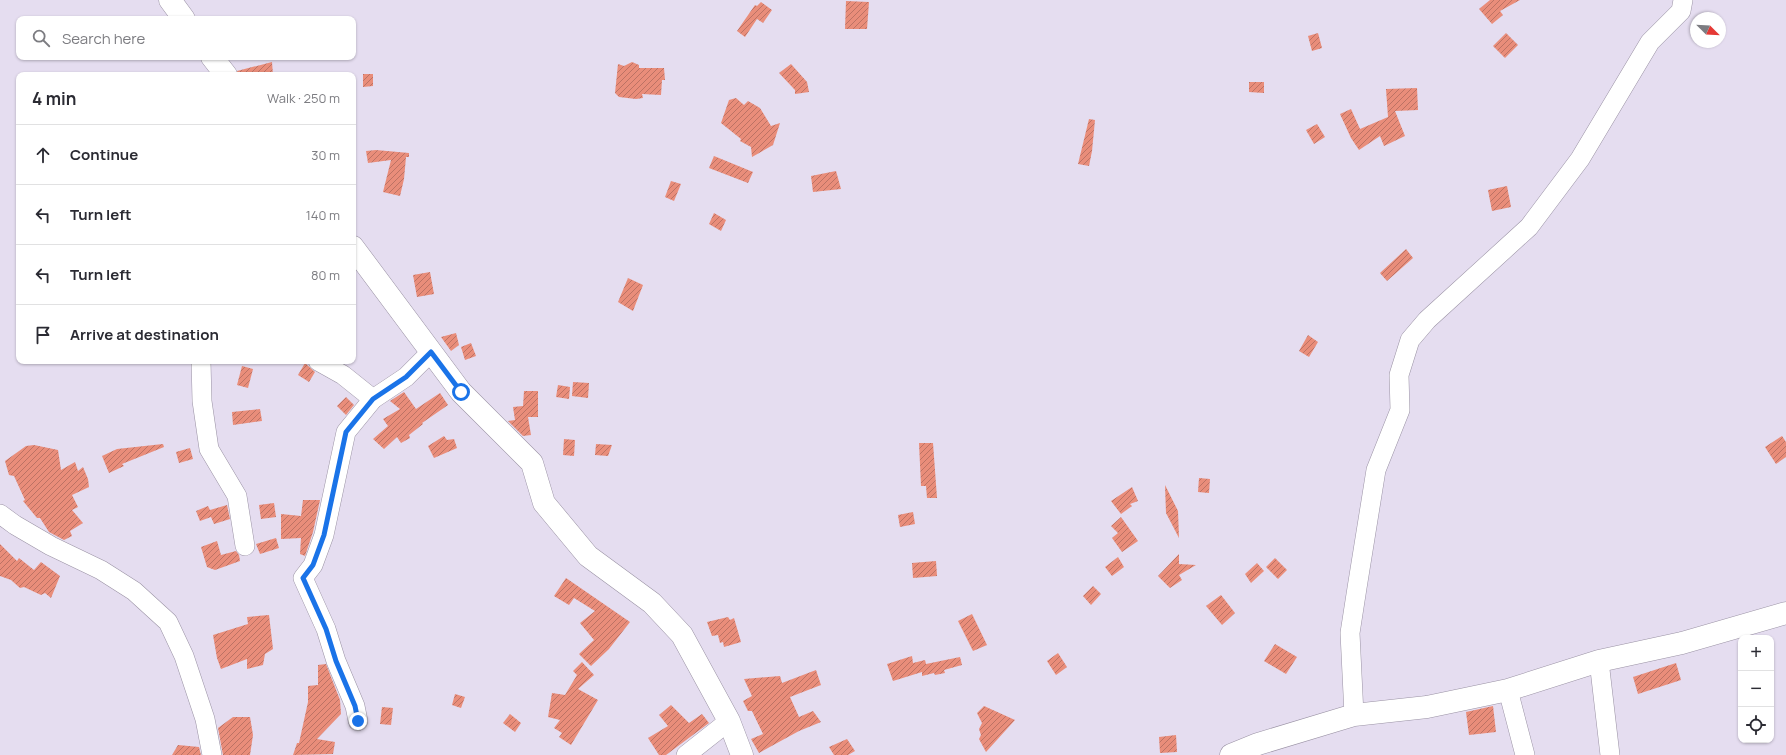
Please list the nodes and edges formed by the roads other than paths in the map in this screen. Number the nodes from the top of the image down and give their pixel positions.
1 (170, 0) edge
2 (1683, 0) edge
3 (182, 16) edge
4 (214, 60) edge
5 (224, 72) edge
6 (356, 251) edge
7 (431, 352) junction
8 (201, 364) edge
9 (323, 364) edge
10 (373, 399) junction
11 (0, 514) edge
12 (245, 546) dead end
13 (1786, 613) edge
14 (1599, 660) junction
15 (1508, 690) junction
16 (1354, 715) junction
17 (358, 721) dead end
18 (729, 721) junction
19 (212, 755) edge
20 (686, 755) edge
21 (742, 755) edge
22 (1231, 755) edge
23 (1525, 755) edge
24 (1610, 755) edge

1 - 3 main road
2 - 16 street
4 - 5 main road
6 - 7 main road
7 - 10 street
7 - 18 main road
8 - 12 street
9 - 10 street
10 - 17 street
11 - 19 street
13 - 14 main road
14 - 15 main road
14 - 24 street
15 - 16 main road
15 - 23 street
16 - 22 main road
18 - 20 street
18 - 21 main road

